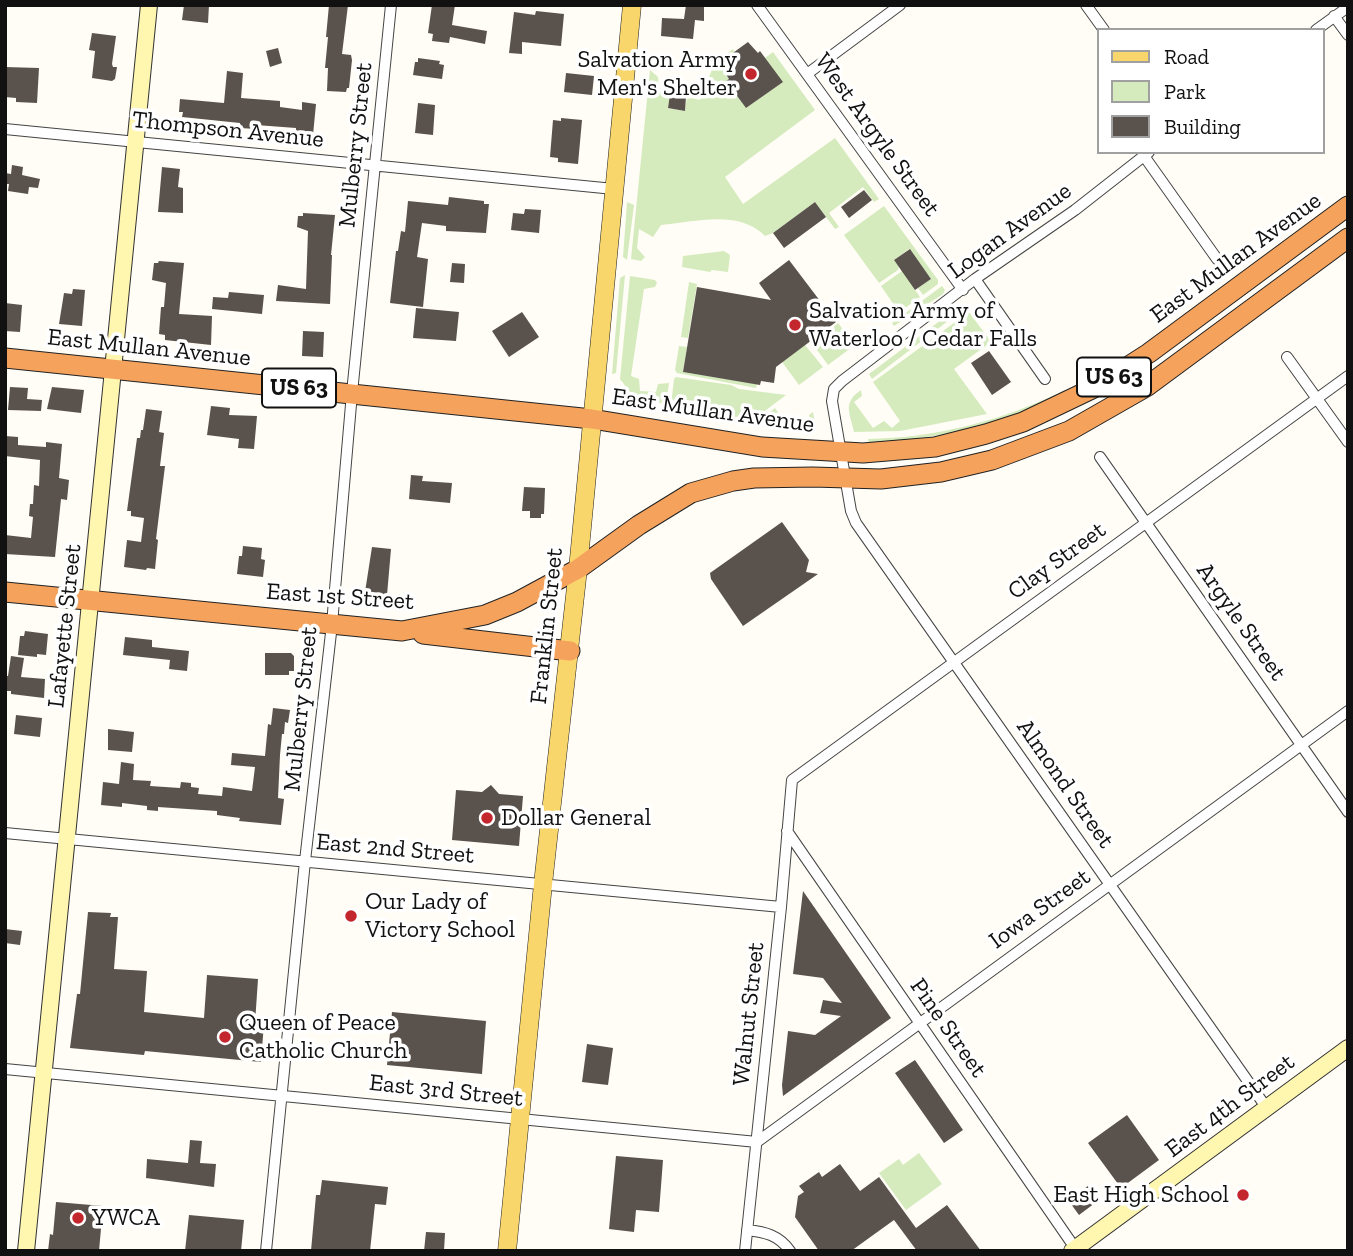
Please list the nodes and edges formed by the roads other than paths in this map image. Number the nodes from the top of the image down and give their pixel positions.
1 (149, 5) edge
2 (391, 5) edge
3 (632, 5) edge
4 (757, 5) edge
5 (900, 5) edge
6 (1086, 5) edge
7 (1348, 6) edge
8 (1334, 16) junction
9 (1103, 28) edge
10 (1319, 28) edge
11 (1348, 35) edge
12 (807, 74) junction
13 (5, 129) edge
14 (136, 142) junction
15 (1146, 154) edge
16 (375, 166) junction
17 (614, 189) junction
18 (1348, 206) edge
19 (1348, 238) edge
20 (1217, 259) dead end
21 (975, 279) junction
22 (963, 290) junction
23 (5, 358) edge
24 (1287, 358) dead end
25 (113, 369) junction
26 (1348, 376) edge
27 (1045, 379) dead end
28 (352, 393) junction
29 (1317, 399) junction
30 (592, 419) junction
31 (1348, 442) edge
32 (839, 452) junction
33 (1100, 457) dead end
34 (845, 479) junction
35 (1146, 523) junction
36 (578, 569) junction
37 (5, 593) edge
38 (90, 601) junction
39 (332, 624) junction
40 (402, 631) junction
41 (570, 650) junction
42 (953, 662) junction
43 (1348, 711) edge
44 (1301, 745) junction
45 (792, 780) joint
46 (1348, 812) edge
47 (787, 831) junction
48 (5, 833) edge
49 (67, 839) junction
50 (305, 861) junction
51 (543, 884) junction
52 (1110, 884) junction
53 (781, 907) junction
54 (919, 1022) junction
55 (1348, 1048) edge
56 (5, 1069) edge
57 (44, 1073) junction
58 (282, 1096) junction
59 (1266, 1107) junction
60 (520, 1119) junction
61 (757, 1142) junction
62 (747, 1230) junction
63 (1073, 1250) edge
64 (26, 1251) edge
65 (266, 1251) edge
66 (507, 1251) edge
67 (745, 1251) edge
68 (790, 1251) edge

1 - 14 street, Lafayette Street
2 - 16 street, Mulberry Street
3 - 17 main road, Franklin Street
4 - 12 street, West Argyle Street
5 - 12 street
6 - 9 street
7 - 8 street
8 - 10 street
8 - 11 street
12 - 22 street, West Argyle Street
13 - 14 street, Thompson Avenue
14 - 16 street, Thompson Avenue
14 - 25 street, Lafayette Street
15 - 20 street
15 - 21 street, Logan Avenue
16 - 17 street, Thompson Avenue
16 - 28 street, Mulberry Street
17 - 30 main road, Franklin Street
18 - 32 highway, East Mullan Avenue / US 63
19 - 34 highway, East Mullan Avenue / US 63
21 - 22 street, Logan Avenue
21 - 27 street
22 - 32 street, Logan Avenue
23 - 25 highway, East Mullan Avenue / US 63
24 - 29 street
25 - 28 highway, East Mullan Avenue / US 63
25 - 38 street, Lafayette Street
26 - 29 street, Clay Street
28 - 30 highway, East Mullan Avenue / US 63
28 - 39 street, Mulberry Street
29 - 31 street
29 - 35 street, Clay Street
30 - 32 highway, East Mullan Avenue / US 63
30 - 36 main road, Franklin Street
32 - 34 street, Logan Avenue
33 - 35 street, Argyle Street
34 - 36 highway, East 1st Street / US 63
34 - 42 street, Almond Street
35 - 42 street, Clay Street
35 - 44 street, Argyle Street
36 - 40 highway, East 1st Street / US 63
36 - 41 main road, Franklin Street
37 - 38 highway, East 1st Street / US 63
38 - 39 highway, East 1st Street / US 63
38 - 49 street, Lafayette Street
39 - 40 highway, East 1st Street / US 63
39 - 50 street, Mulberry Street
40 - 41 highway
41 - 51 main road, Franklin Street
42 - 45 street, Clay Street
42 - 52 street, Almond Street
43 - 44 street, Iowa Street
44 - 46 street, Argyle Street
44 - 52 street, Iowa Street
45 - 47 street, Walnut Street
47 - 53 street, Walnut Street
47 - 54 street, Pine Street
48 - 49 street, East 2nd Street
49 - 50 street, East 2nd Street
49 - 57 street, Lafayette Street
50 - 51 street, East 2nd Street
50 - 58 street, Mulberry Street
51 - 53 street, East 2nd Street
51 - 60 main road, Franklin Street
52 - 54 street, Iowa Street
52 - 59 street, Almond Street
53 - 61 street, Walnut Street
54 - 61 street, Iowa Street
54 - 63 street, Pine Street
55 - 59 street, East 4th Street
56 - 57 street, East 3rd Street
57 - 58 street, East 3rd Street
57 - 64 street, Lafayette Street
58 - 60 street, East 3rd Street
58 - 65 street, Mulberry Street
59 - 63 street, East 4th Street
60 - 61 street, East 3rd Street
60 - 66 main road, Franklin Street
61 - 62 street, Walnut Street
62 - 67 street, Walnut Street
62 - 68 street

